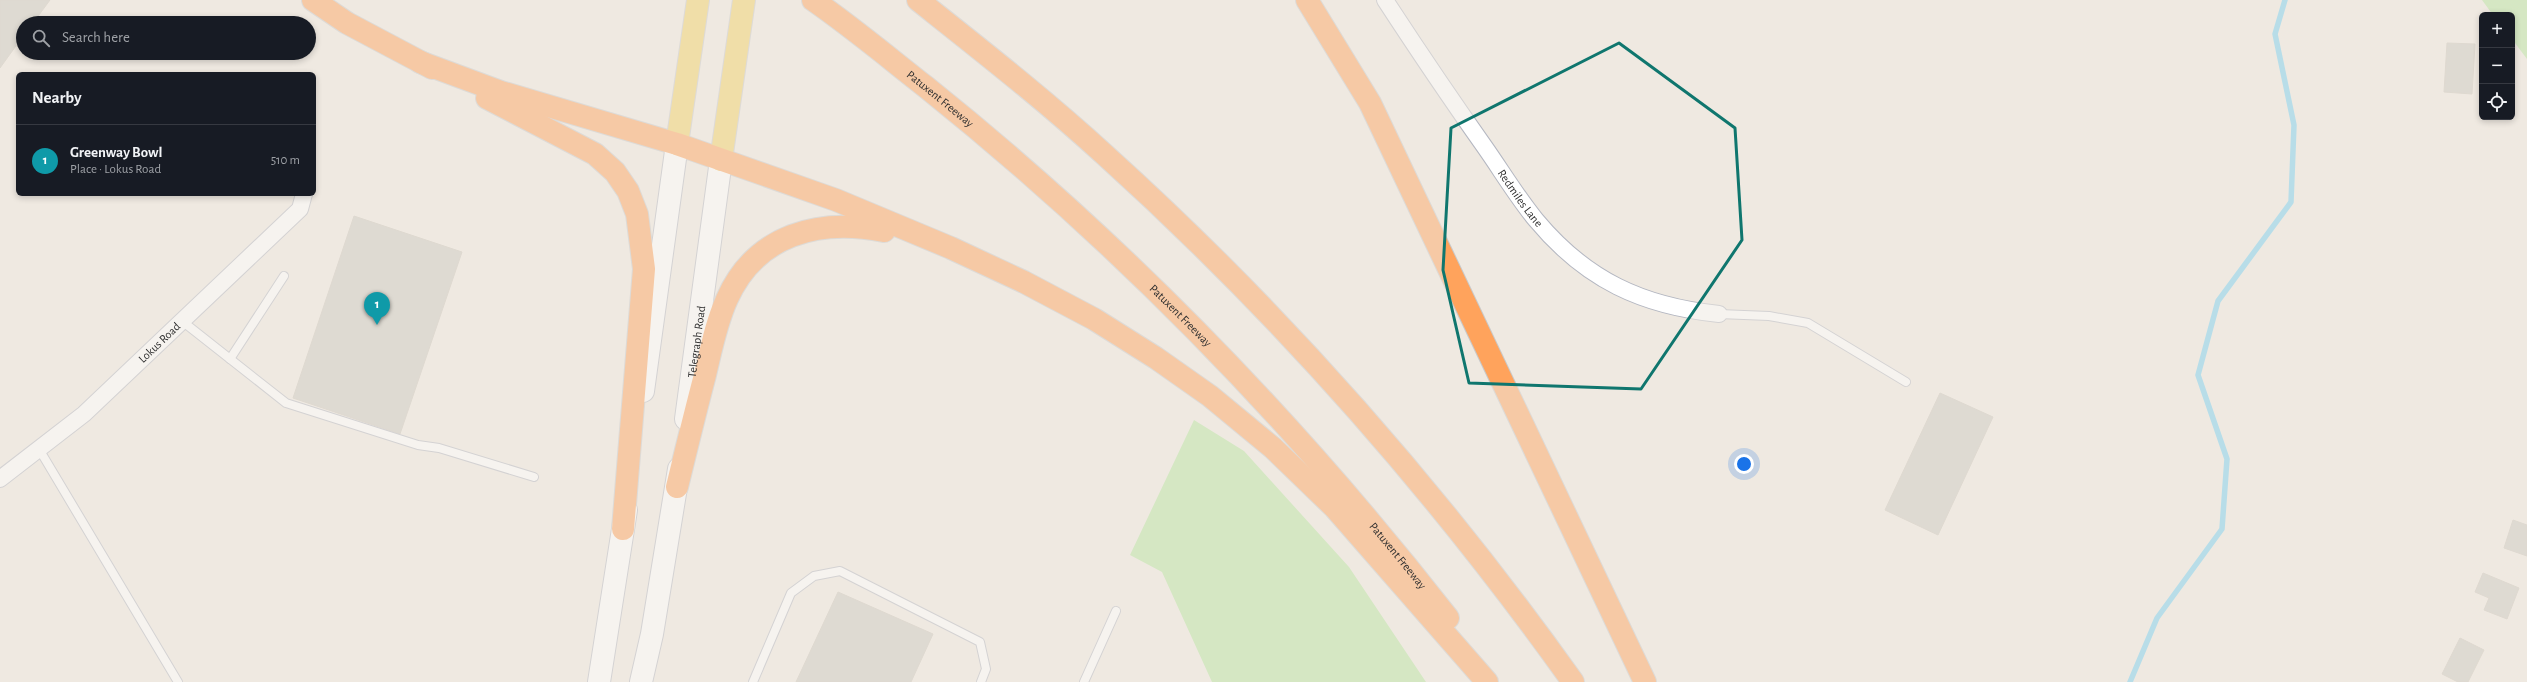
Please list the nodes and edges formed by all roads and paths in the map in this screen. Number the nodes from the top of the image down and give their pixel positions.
1 (313, 0) edge
2 (698, 0) edge
3 (744, 0) edge
4 (813, 0) edge
5 (918, 0) edge
6 (1307, 0) edge
7 (1386, 0) edge
8 (420, 62) junction
9 (678, 144) junction
10 (721, 160) junction
11 (303, 196) edge
12 (951, 248) junction
13 (284, 276) dead end
14 (1719, 314) joint
15 (182, 321) junction
16 (230, 359) junction
17 (1906, 382) dead end
18 (39, 449) junction
19 (534, 477) dead end
20 (0, 479) edge
21 (676, 487) junction
22 (623, 529) junction
23 (1116, 611) dead end
24 (178, 682) edge
25 (599, 682) edge
26 (641, 682) edge
27 (753, 682) edge
28 (981, 682) edge
29 (1084, 682) edge
30 (1487, 682) edge
31 (1497, 682) edge
32 (1573, 682) edge
33 (1645, 682) edge

1 - 8 highway
2 - 9 main road
3 - 10 main road, Telegraph Road
4 - 31 highway, Patuxent Freeway
5 - 32 highway
6 - 33 highway
7 - 14 street, Redmiles Lane
8 - 9 highway
8 - 22 highway
9 - 10 highway
9 - 22 main road
10 - 12 highway
10 - 21 main road, Telegraph Road
11 - 15 street, Lokus Road
12 - 21 highway
12 - 30 highway
13 - 16 lane
14 - 17 lane
15 - 16 lane
15 - 18 street, Lokus Road
16 - 19 lane
18 - 20 street, Lokus Road
18 - 24 lane
21 - 26 main road, Telegraph Road
22 - 25 main road
23 - 29 lane
27 - 28 lane

